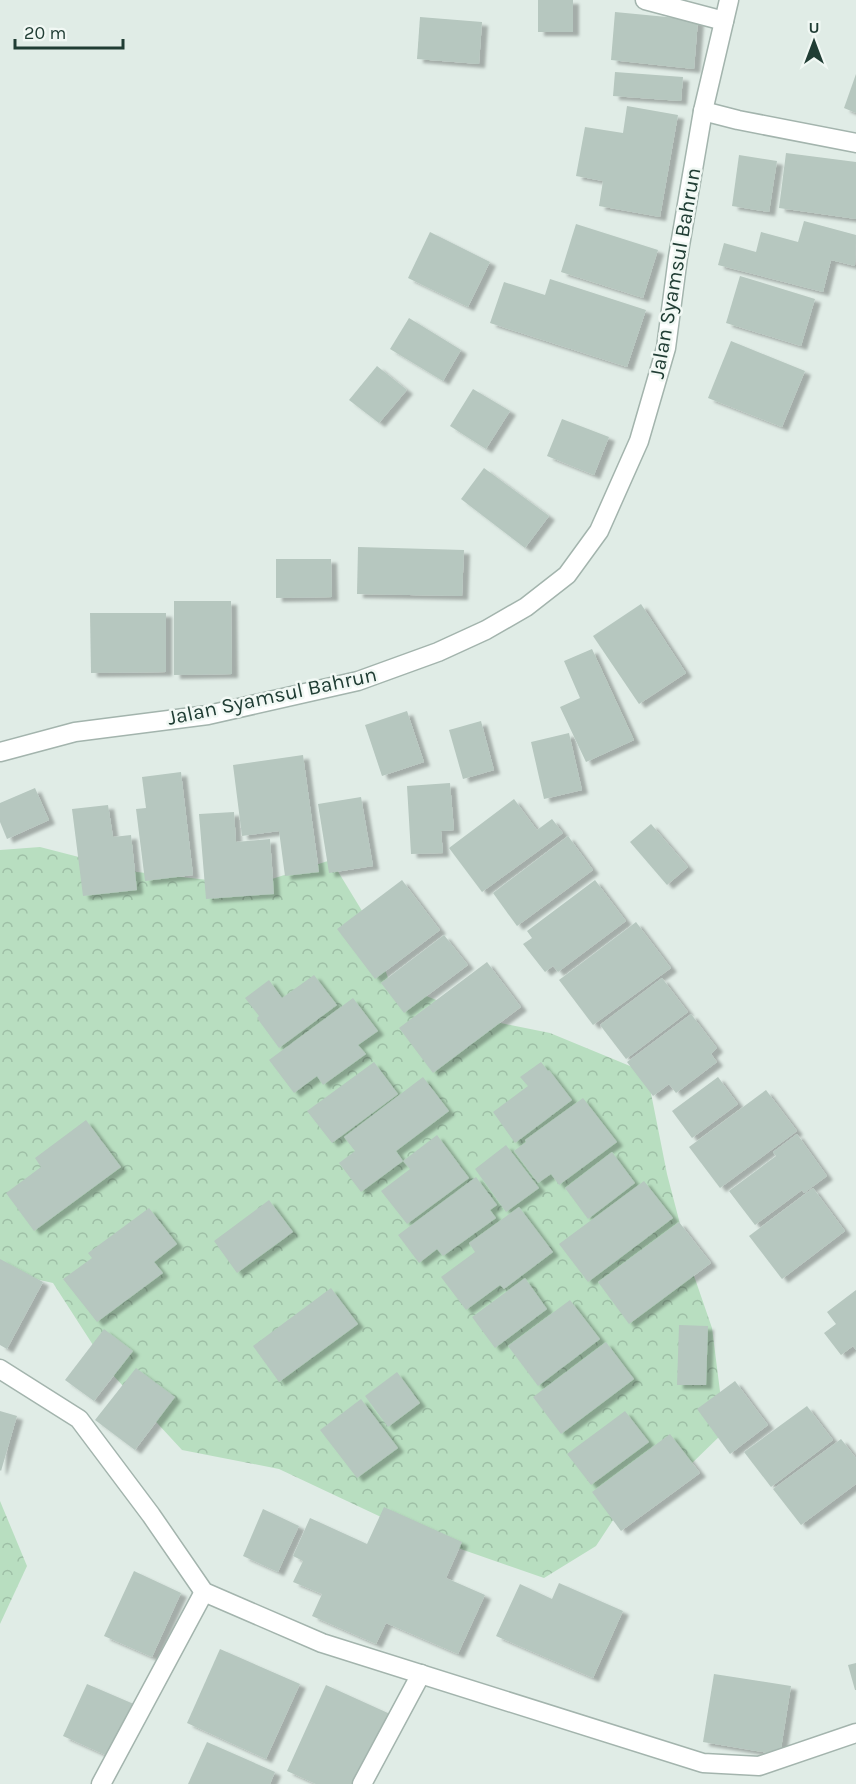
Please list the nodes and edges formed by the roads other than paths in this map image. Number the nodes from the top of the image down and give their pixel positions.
1 (645, 0) edge
2 (729, 0) edge
3 (724, 21) junction
4 (703, 111) junction
5 (856, 143) edge
6 (0, 752) edge
7 (0, 1369) edge
8 (204, 1592) junction
9 (421, 1674) junction
10 (856, 1733) edge
11 (101, 1784) edge
12 (362, 1784) edge

1 - 3 street
2 - 3 street, Jalan Syamsul Bahrun
3 - 4 street, Jalan Syamsul Bahrun
4 - 5 street
4 - 6 street, Jalan Syamsul Bahrun
7 - 8 street
8 - 9 street
8 - 11 street
9 - 10 street
9 - 12 street

